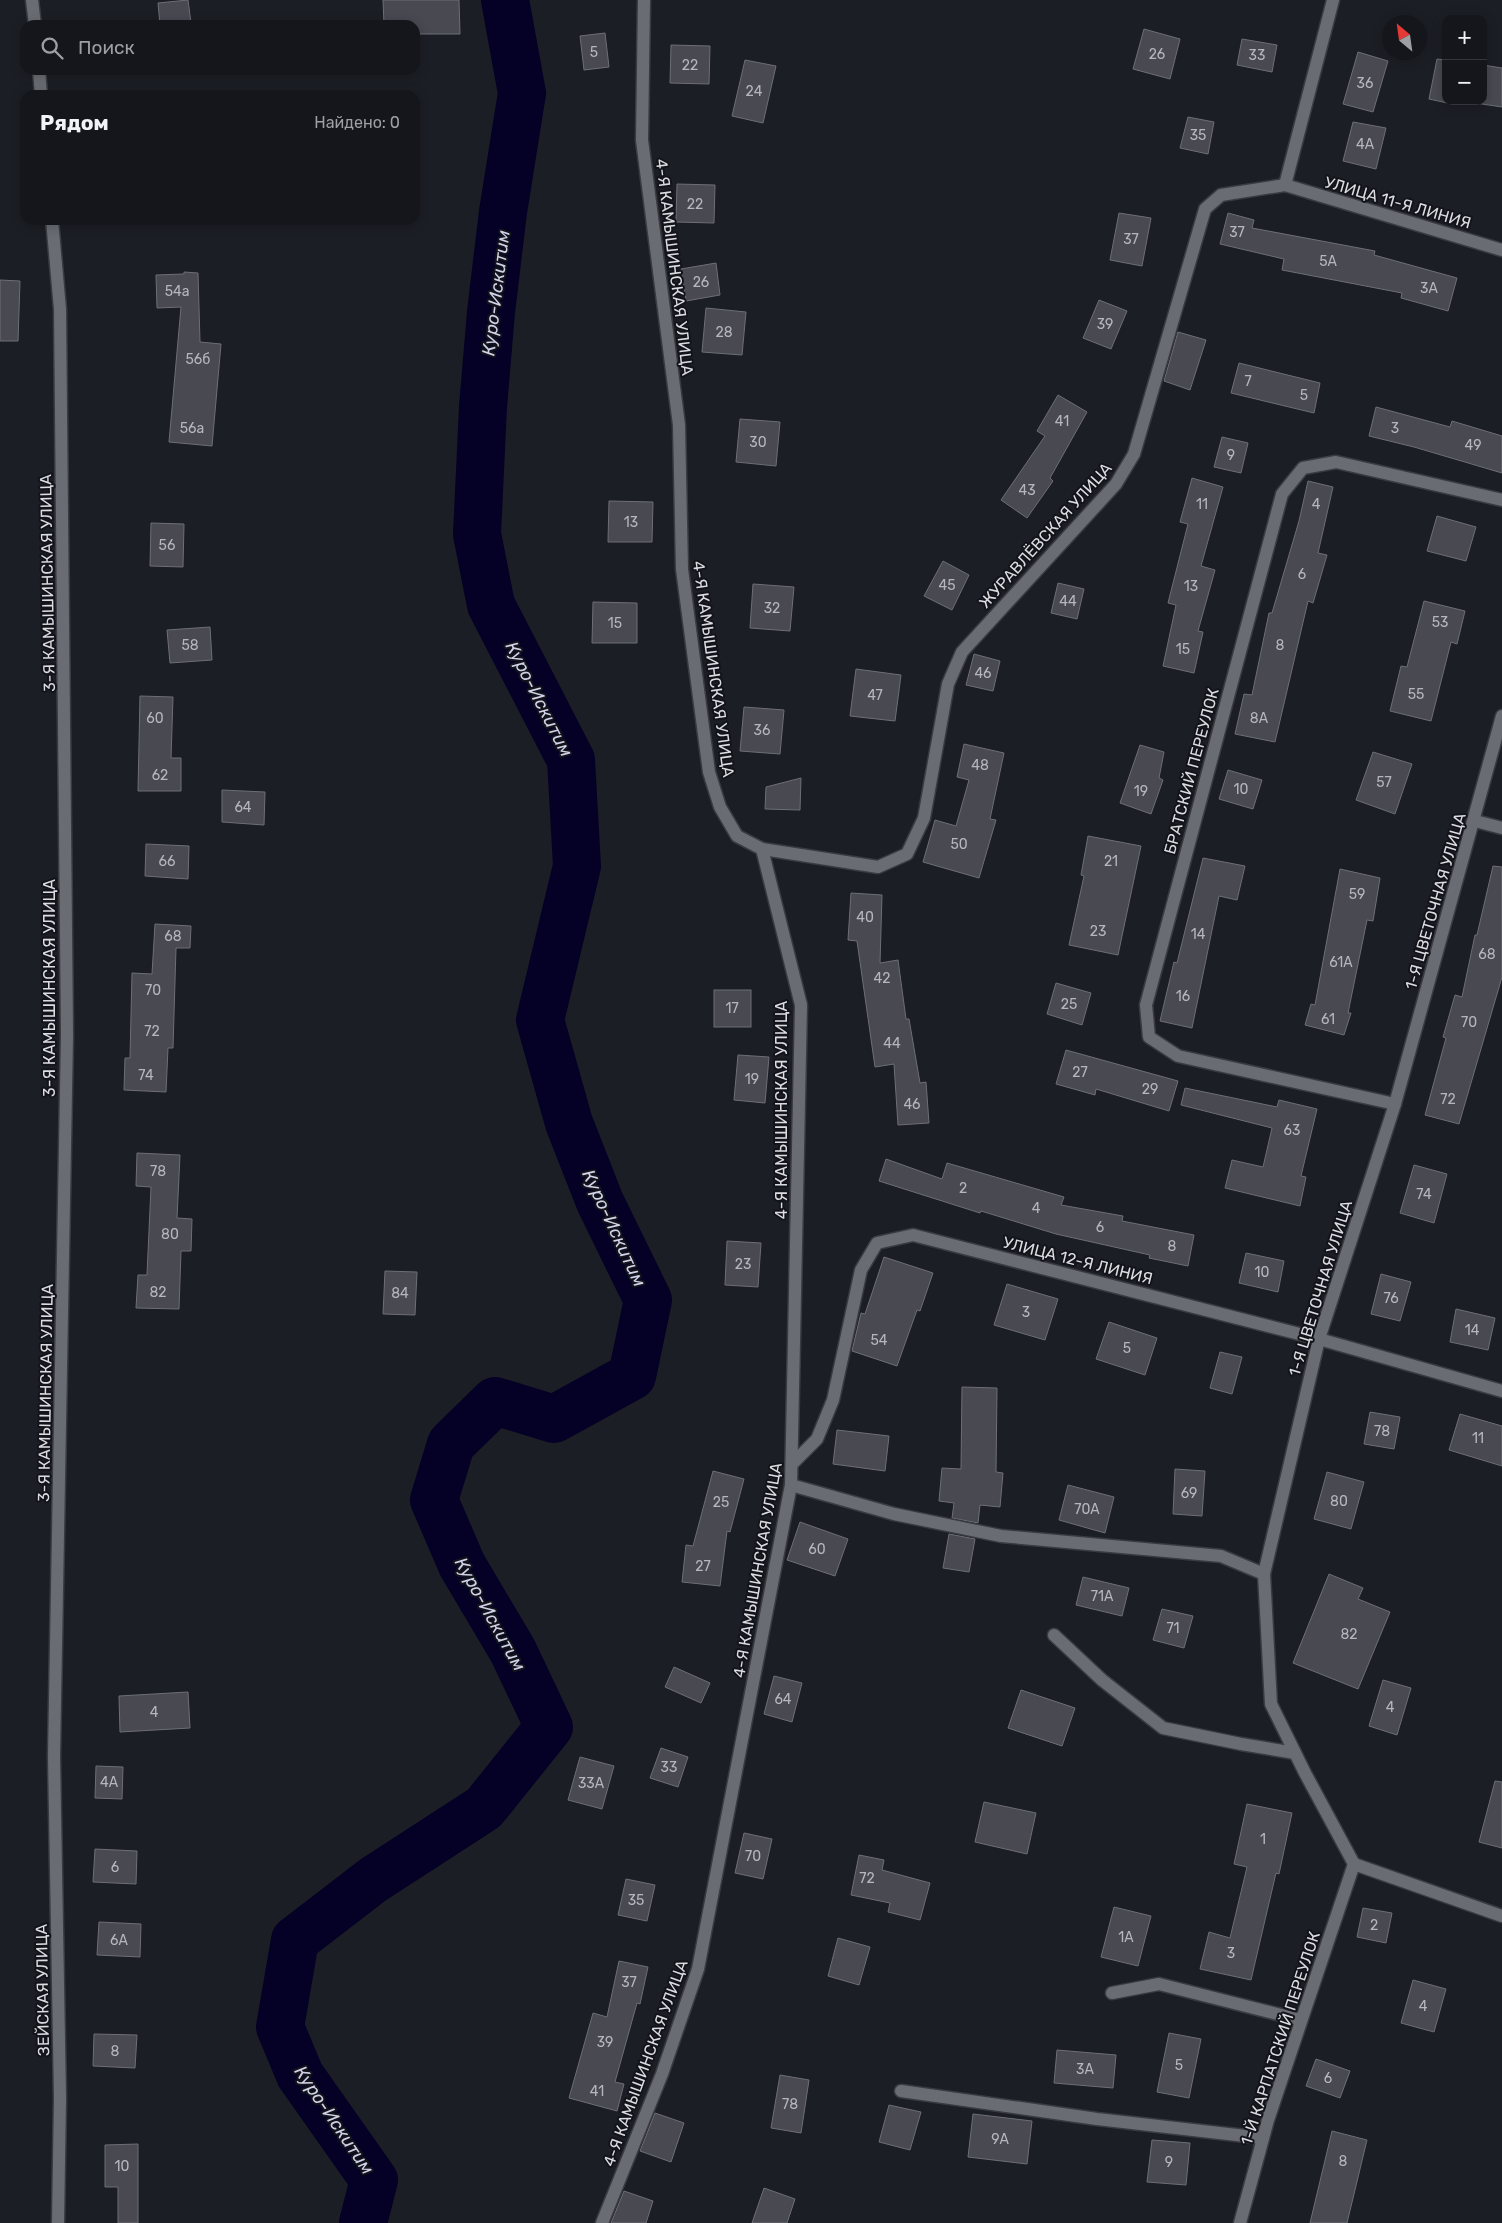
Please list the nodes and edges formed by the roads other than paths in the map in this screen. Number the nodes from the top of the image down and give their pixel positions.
1 (32, 0) edge
2 (644, 0) edge
3 (1333, 0) edge
4 (34, 20) edge
5 (39, 75) edge
6 (41, 90) edge
7 (1285, 185) junction
8 (52, 225) edge
9 (1502, 250) edge
10 (1502, 500) edge
11 (1502, 716) edge
12 (1475, 821) junction
13 (1502, 828) edge
14 (762, 849) junction
15 (1395, 1104) junction
16 (1318, 1339) junction
17 (1502, 1391) edge
18 (793, 1463) junction
19 (792, 1485) junction
20 (1264, 1574) junction
21 (1054, 1636) dead end
22 (1295, 1753) junction
23 (54, 1756) joint
24 (1354, 1864) junction
25 (1502, 1916) edge
26 (1112, 1993) dead end
27 (1302, 2020) junction
28 (901, 2092) dead end
29 (1263, 2138) junction
30 (58, 2223) edge
31 (602, 2223) edge
32 (1240, 2223) edge

1 - 4 street
2 - 14 street, 4-Я КАМЫШИНСКАЯ УЛИЦА
3 - 7 street
5 - 6 street
7 - 9 street, УЛИЦА 11-Я ЛИНИЯ
7 - 14 street, ЖУРАВЛЁВСКАЯ УЛИЦА
8 - 23 street, 3-Я КАМЫШИНСКАЯ УЛИЦА
10 - 15 street, БРАТСКИЙ ПЕРЕУЛОК
11 - 12 street, 1-Я ЦВЕТОЧНАЯ УЛИЦА
12 - 13 street
12 - 15 street, 1-Я ЦВЕТОЧНАЯ УЛИЦА
14 - 18 street, 4-Я КАМЫШИНСКАЯ УЛИЦА
15 - 16 street, 1-Я ЦВЕТОЧНАЯ УЛИЦА
16 - 17 street, УЛИЦА 12-Я ЛИНИЯ
16 - 18 street, УЛИЦА 12-Я ЛИНИЯ
16 - 20 street, 1-Я ЦВЕТОЧНАЯ УЛИЦА
18 - 19 street, 4-Я КАМЫШИНСКАЯ УЛИЦА
19 - 20 street
19 - 31 street, 4-Я КАМЫШИНСКАЯ УЛИЦА
20 - 22 street, 1-Я ЦВЕТОЧНАЯ УЛИЦА
21 - 22 street
22 - 24 street, 1-Я ЦВЕТОЧНАЯ УЛИЦА
23 - 30 street, ЗЕЙСКАЯ УЛИЦА
24 - 25 street
24 - 27 street, 1-Й КАРПАТСКИЙ ПЕРЕУЛОК
26 - 27 street
27 - 29 street, 1-Й КАРПАТСКИЙ ПЕРЕУЛОК
28 - 29 street
29 - 32 street, 1-Й КАРПАТСКИЙ ПЕРЕУЛОК

